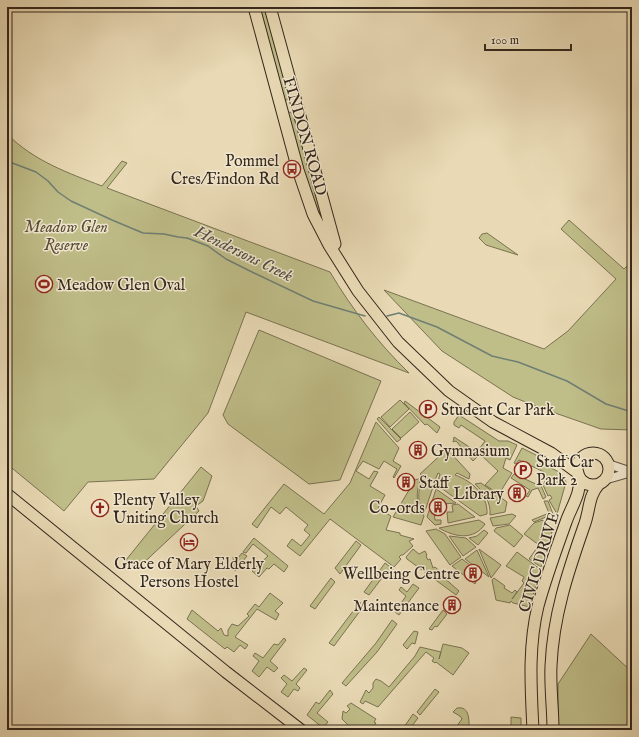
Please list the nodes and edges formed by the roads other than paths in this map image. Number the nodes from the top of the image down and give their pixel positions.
1 (254, 7) edge
2 (270, 7) edge
3 (296, 104) junction
4 (283, 110) junction
5 (325, 207) junction
6 (313, 214) junction
7 (344, 267) junction
8 (551, 453) junction
9 (585, 456) junction
10 (608, 464) junction
11 (632, 472) edge
12 (578, 475) junction
13 (602, 482) junction
14 (7, 487) edge
15 (7, 494) edge
16 (279, 712) junction
17 (301, 730) edge
18 (533, 730) edge
19 (553, 730) edge

1 - 4 main road, FINDON ROAD
2 - 3 main road, FINDON ROAD
3 - 4 main road
3 - 5 main road, FINDON ROAD
4 - 6 main road, FINDON ROAD
5 - 6 main road
5 - 7 main road, FINDON ROAD
6 - 7 main road, FINDON ROAD
7 - 8 main road, FINDON ROAD
8 - 9 main road, FINDON ROAD
8 - 12 main road, FINDON ROAD
9 - 10 main road
9 - 12 main road
10 - 11 street
10 - 13 main road
11 - 13 street
12 - 13 main road
12 - 18 main road, CIVIC DRIVE
13 - 19 main road, CIVIC DRIVE
14 - 16 main road
15 - 16 main road
16 - 17 main road

